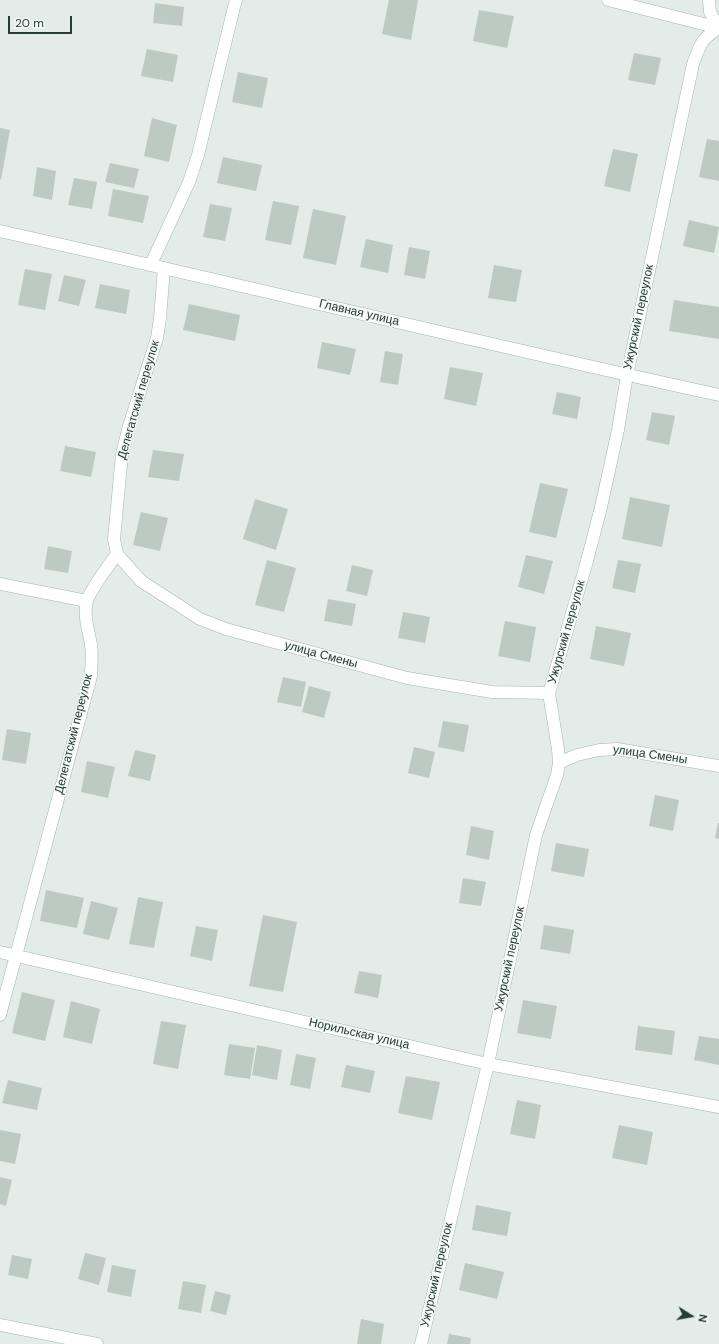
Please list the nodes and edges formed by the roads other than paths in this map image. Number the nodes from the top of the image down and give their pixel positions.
1 (236, 0) edge
2 (608, 0) edge
3 (709, 0) edge
4 (719, 28) edge
5 (0, 231) edge
6 (151, 264) junction
7 (164, 268) junction
8 (627, 375) junction
9 (719, 395) edge
10 (117, 554) junction
11 (0, 584) edge
12 (87, 601) junction
13 (549, 694) junction
14 (559, 762) junction
15 (719, 766) edge
16 (0, 952) edge
17 (16, 955) junction
18 (0, 1015) edge
19 (488, 1064) junction
20 (719, 1108) edge
21 (0, 1325) edge
22 (97, 1344) edge
23 (421, 1344) edge

1 - 6 street
2 - 4 street
3 - 4 street
4 - 8 street, Ужурский переулок
5 - 6 street, Главная улица
6 - 7 street, Главная улица
7 - 8 street, Главная улица
7 - 10 street, Делегатский переулок
8 - 9 street, Главная улица
8 - 13 street, Ужурский переулок
10 - 12 street
10 - 13 street, улица Смены
11 - 12 street
12 - 17 street, Делегатский переулок
13 - 14 street, Ужурский переулок
14 - 15 street, улица Смены
14 - 19 street, Ужурский переулок
16 - 17 street, Норильская улица
17 - 18 street, Делегатский переулок
17 - 19 street, Норильская улица
19 - 20 street, Норильская улица
19 - 23 street, Ужурский переулок
21 - 22 street

